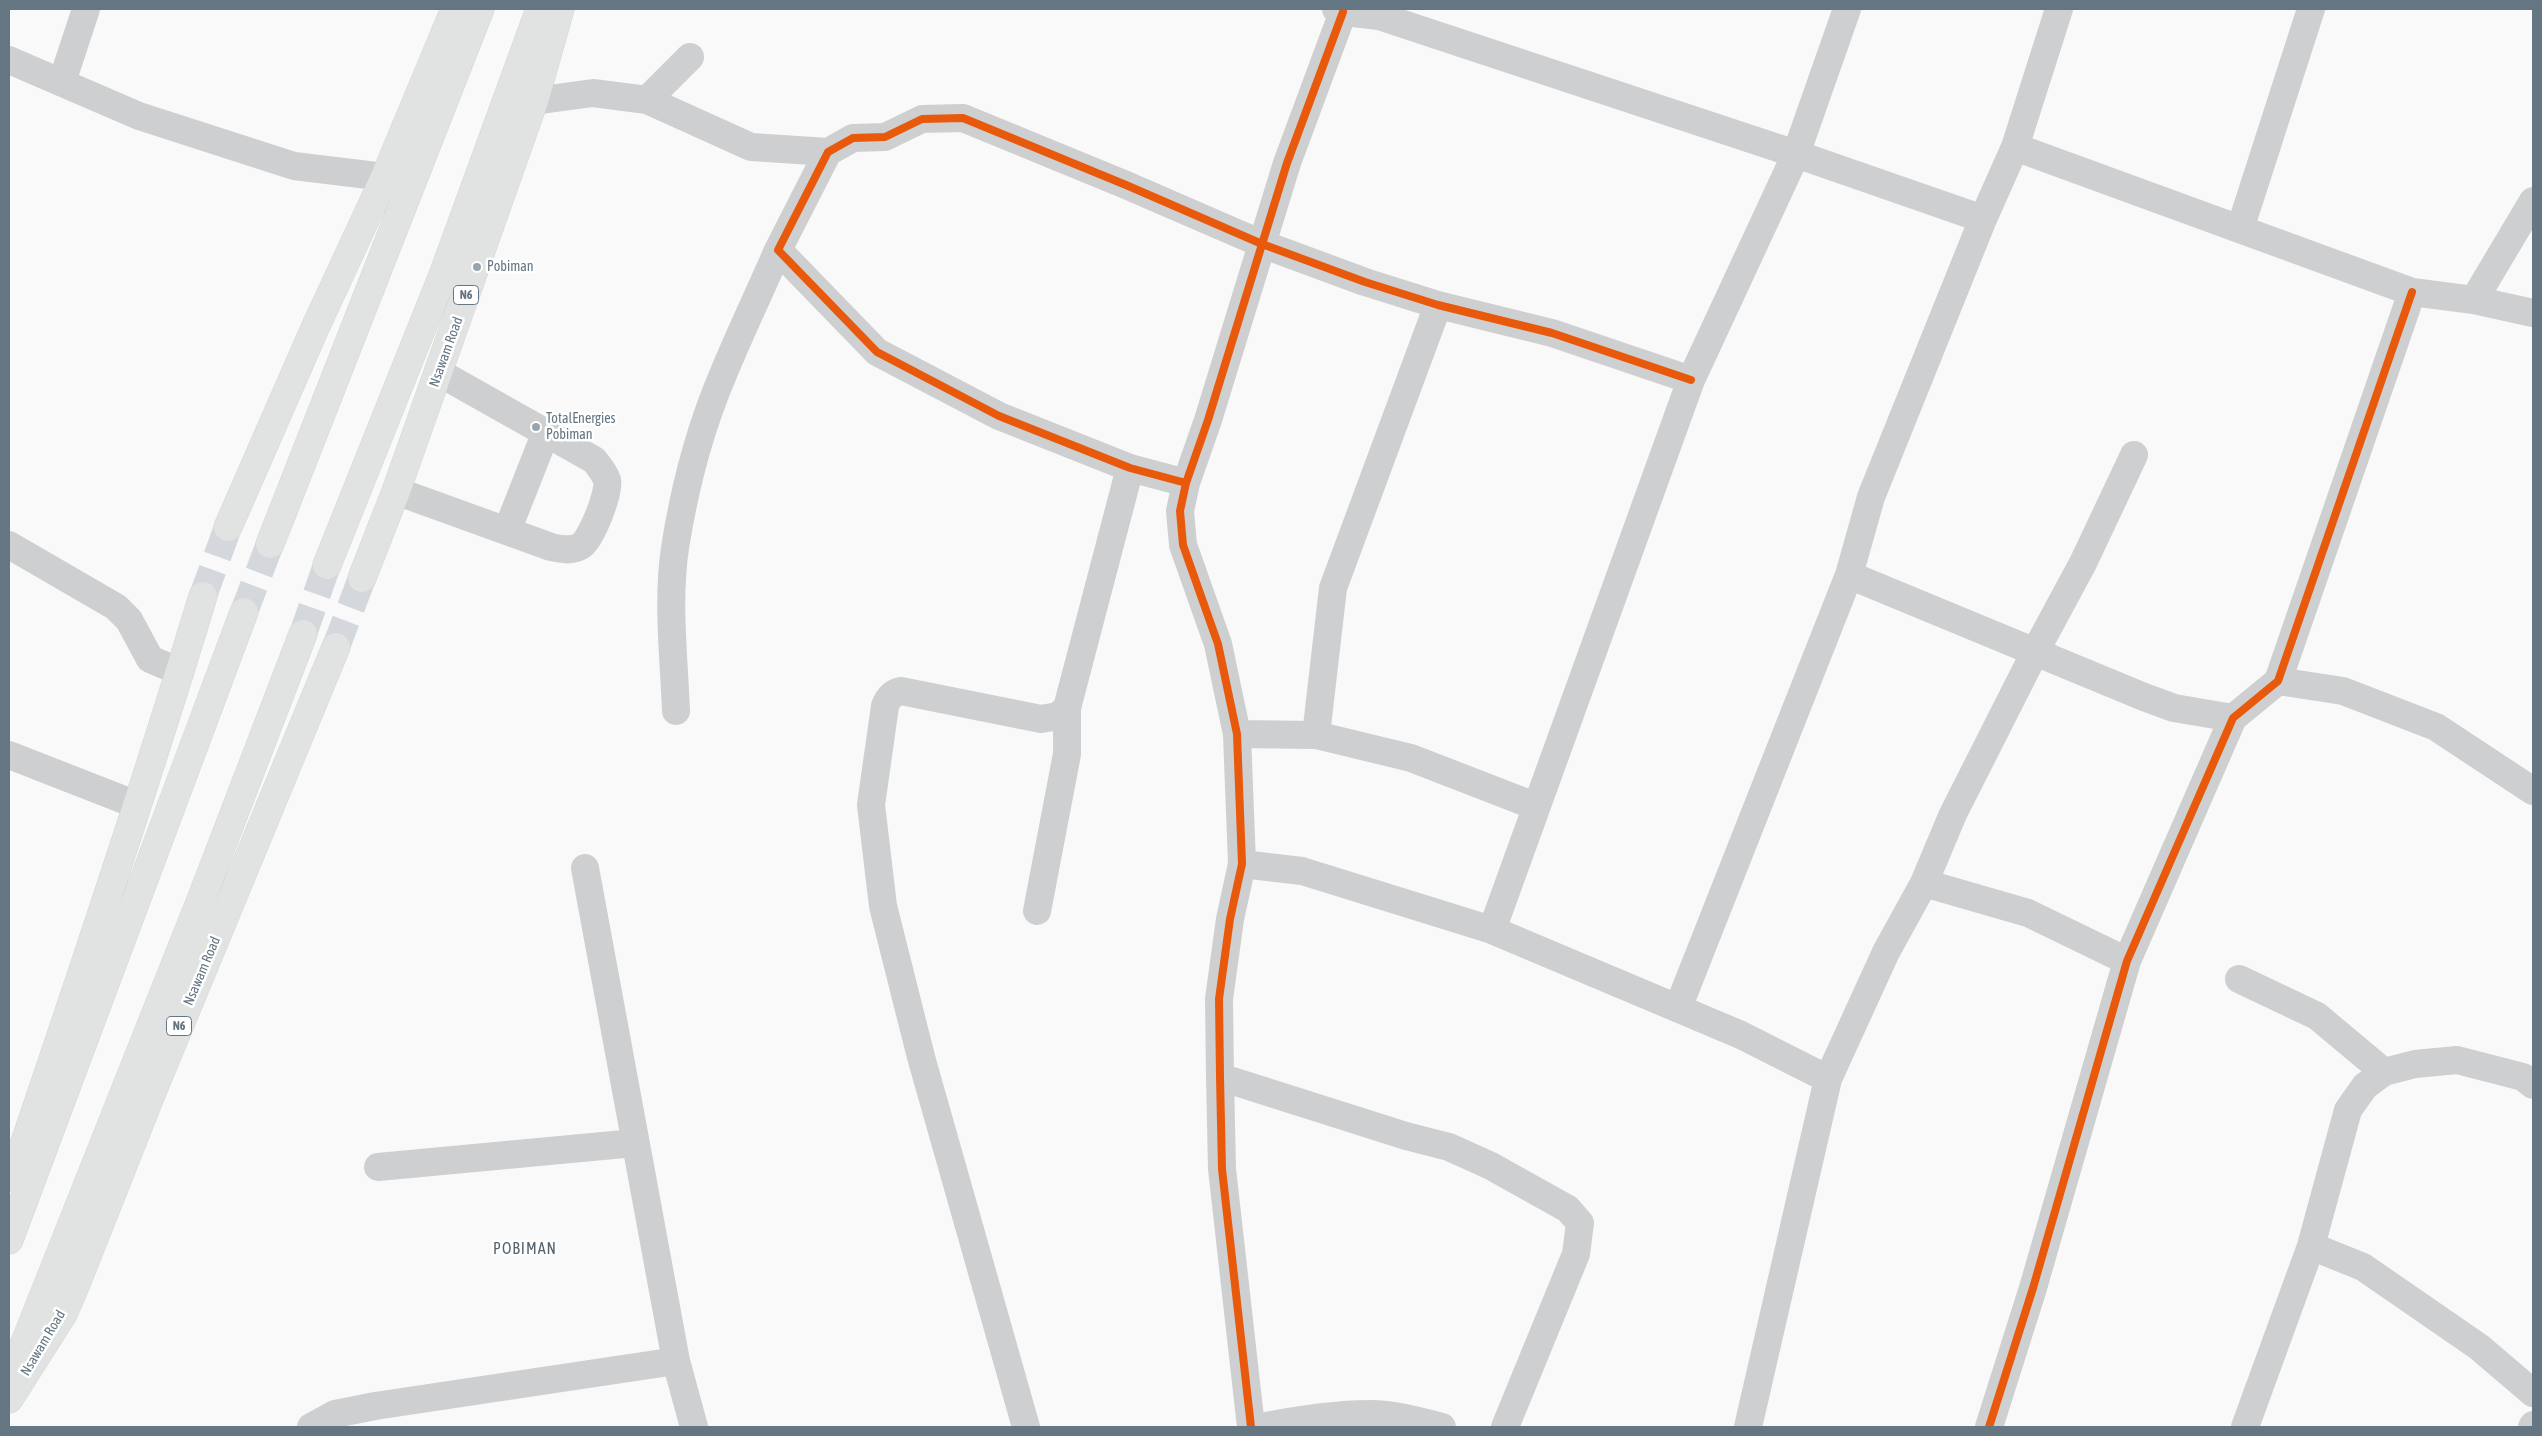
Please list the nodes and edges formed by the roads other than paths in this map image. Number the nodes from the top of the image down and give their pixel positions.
1 (86, 9) edge
2 (456, 9) edge
3 (480, 9) edge
4 (540, 9) edge
5 (560, 9) edge
6 (1847, 9) edge
7 (2059, 9) edge
8 (2311, 9) edge
9 (1340, 11) edge
10 (1380, 12) edge
11 (690, 57) dead end
12 (9, 60) edge
13 (62, 82) junction
14 (647, 100) junction
15 (534, 101) junction
16 (2016, 147) junction
17 (828, 152) junction
18 (1796, 154) junction
19 (385, 176) junction
20 (2533, 201) edge
21 (1983, 219) junction
22 (2240, 229) junction
23 (1262, 244) junction
24 (778, 250) junction
25 (2412, 292) junction
26 (2474, 300) junction
27 (1438, 306) junction
28 (2533, 313) edge
29 (438, 372) junction
30 (1691, 380) junction
31 (546, 432) junction
32 (2134, 455) dead end
33 (1130, 468) junction
34 (1186, 483) junction
35 (396, 491) junction
36 (228, 527) tunnel mouth
37 (507, 531) junction
38 (270, 544) tunnel mouth
39 (9, 545) edge
40 (328, 565) tunnel mouth
41 (1849, 575) junction
42 (362, 578) tunnel mouth
43 (203, 596) tunnel mouth
44 (244, 612) tunnel mouth
45 (303, 634) tunnel mouth
46 (336, 647) tunnel mouth
47 (2035, 652) junction
48 (180, 672) junction
49 (2278, 681) junction
50 (1067, 708) junction
51 (676, 711) dead end
52 (2233, 718) junction
53 (1236, 734) junction
54 (1316, 735) junction
55 (9, 755) edge
56 (2533, 791) edge
57 (137, 805) junction
58 (1535, 806) junction
59 (1242, 864) junction
60 (585, 868) dead end
61 (1924, 883) junction
62 (1037, 911) dead end
63 (1492, 930) junction
64 (2127, 961) junction
65 (2239, 979) dead end
66 (1678, 1008) junction
67 (2384, 1072) junction
68 (1220, 1077) junction
69 (1828, 1079) junction
70 (2533, 1085) edge
71 (635, 1142) junction
72 (378, 1167) dead end
73 (9, 1189) edge
74 (9, 1240) edge
75 (2311, 1246) junction
76 (676, 1361) junction
77 (9, 1383) edge
78 (2533, 1392) edge
79 (9, 1399) edge
80 (310, 1427) edge
81 (694, 1427) edge
82 (1026, 1427) edge
83 (1250, 1427) edge
84 (1259, 1427) edge
85 (1442, 1427) edge
86 (1505, 1427) edge
87 (1748, 1427) edge
88 (1989, 1427) edge
89 (2244, 1427) edge

1 - 13 street
2 - 19 highway
3 - 38 highway
4 - 40 highway, N6
5 - 15 highway, Nsawam Road / N6
6 - 18 street
7 - 16 street
8 - 22 street
9 - 10 street
9 - 23 street
10 - 18 street
11 - 14 street
12 - 13 street
13 - 19 street
14 - 15 street
14 - 17 street
15 - 29 highway, Nsawam Road / N6
16 - 21 street
16 - 22 street
17 - 23 street
17 - 24 street
18 - 21 street
18 - 30 street
19 - 36 highway
20 - 26 street
21 - 41 street
22 - 25 street
23 - 27 street
23 - 34 street
24 - 33 street
24 - 51 street
25 - 26 street
25 - 49 street
26 - 28 street
27 - 30 street
27 - 54 street
29 - 31 street
29 - 35 highway, Nsawam Road / N6
30 - 58 street
31 - 37 street
31 - 37 street
32 - 47 street
33 - 34 street
33 - 50 street
34 - 53 street
35 - 37 street
35 - 42 highway, Nsawam Road / N6
39 - 48 street
41 - 47 street
41 - 66 street
43 - 48 highway
44 - 74 highway
45 - 77 highway, Nsawam Road / N6
46 - 79 highway, Nsawam Road / N6
47 - 52 street
47 - 61 street
48 - 57 highway
49 - 52 street
49 - 56 street
50 - 62 street
50 - 82 street
52 - 64 street
53 - 54 street
53 - 59 street
54 - 58 street
55 - 57 street
57 - 73 highway
58 - 63 street
59 - 63 street
59 - 68 street
60 - 71 street
61 - 64 street
61 - 69 street
63 - 66 street
64 - 88 street
65 - 67 street
66 - 69 street
67 - 70 street
67 - 75 street
68 - 83 street
68 - 86 street
69 - 87 street
71 - 72 street
71 - 76 street
75 - 78 street
75 - 89 street
76 - 80 street
76 - 81 street
84 - 85 street

